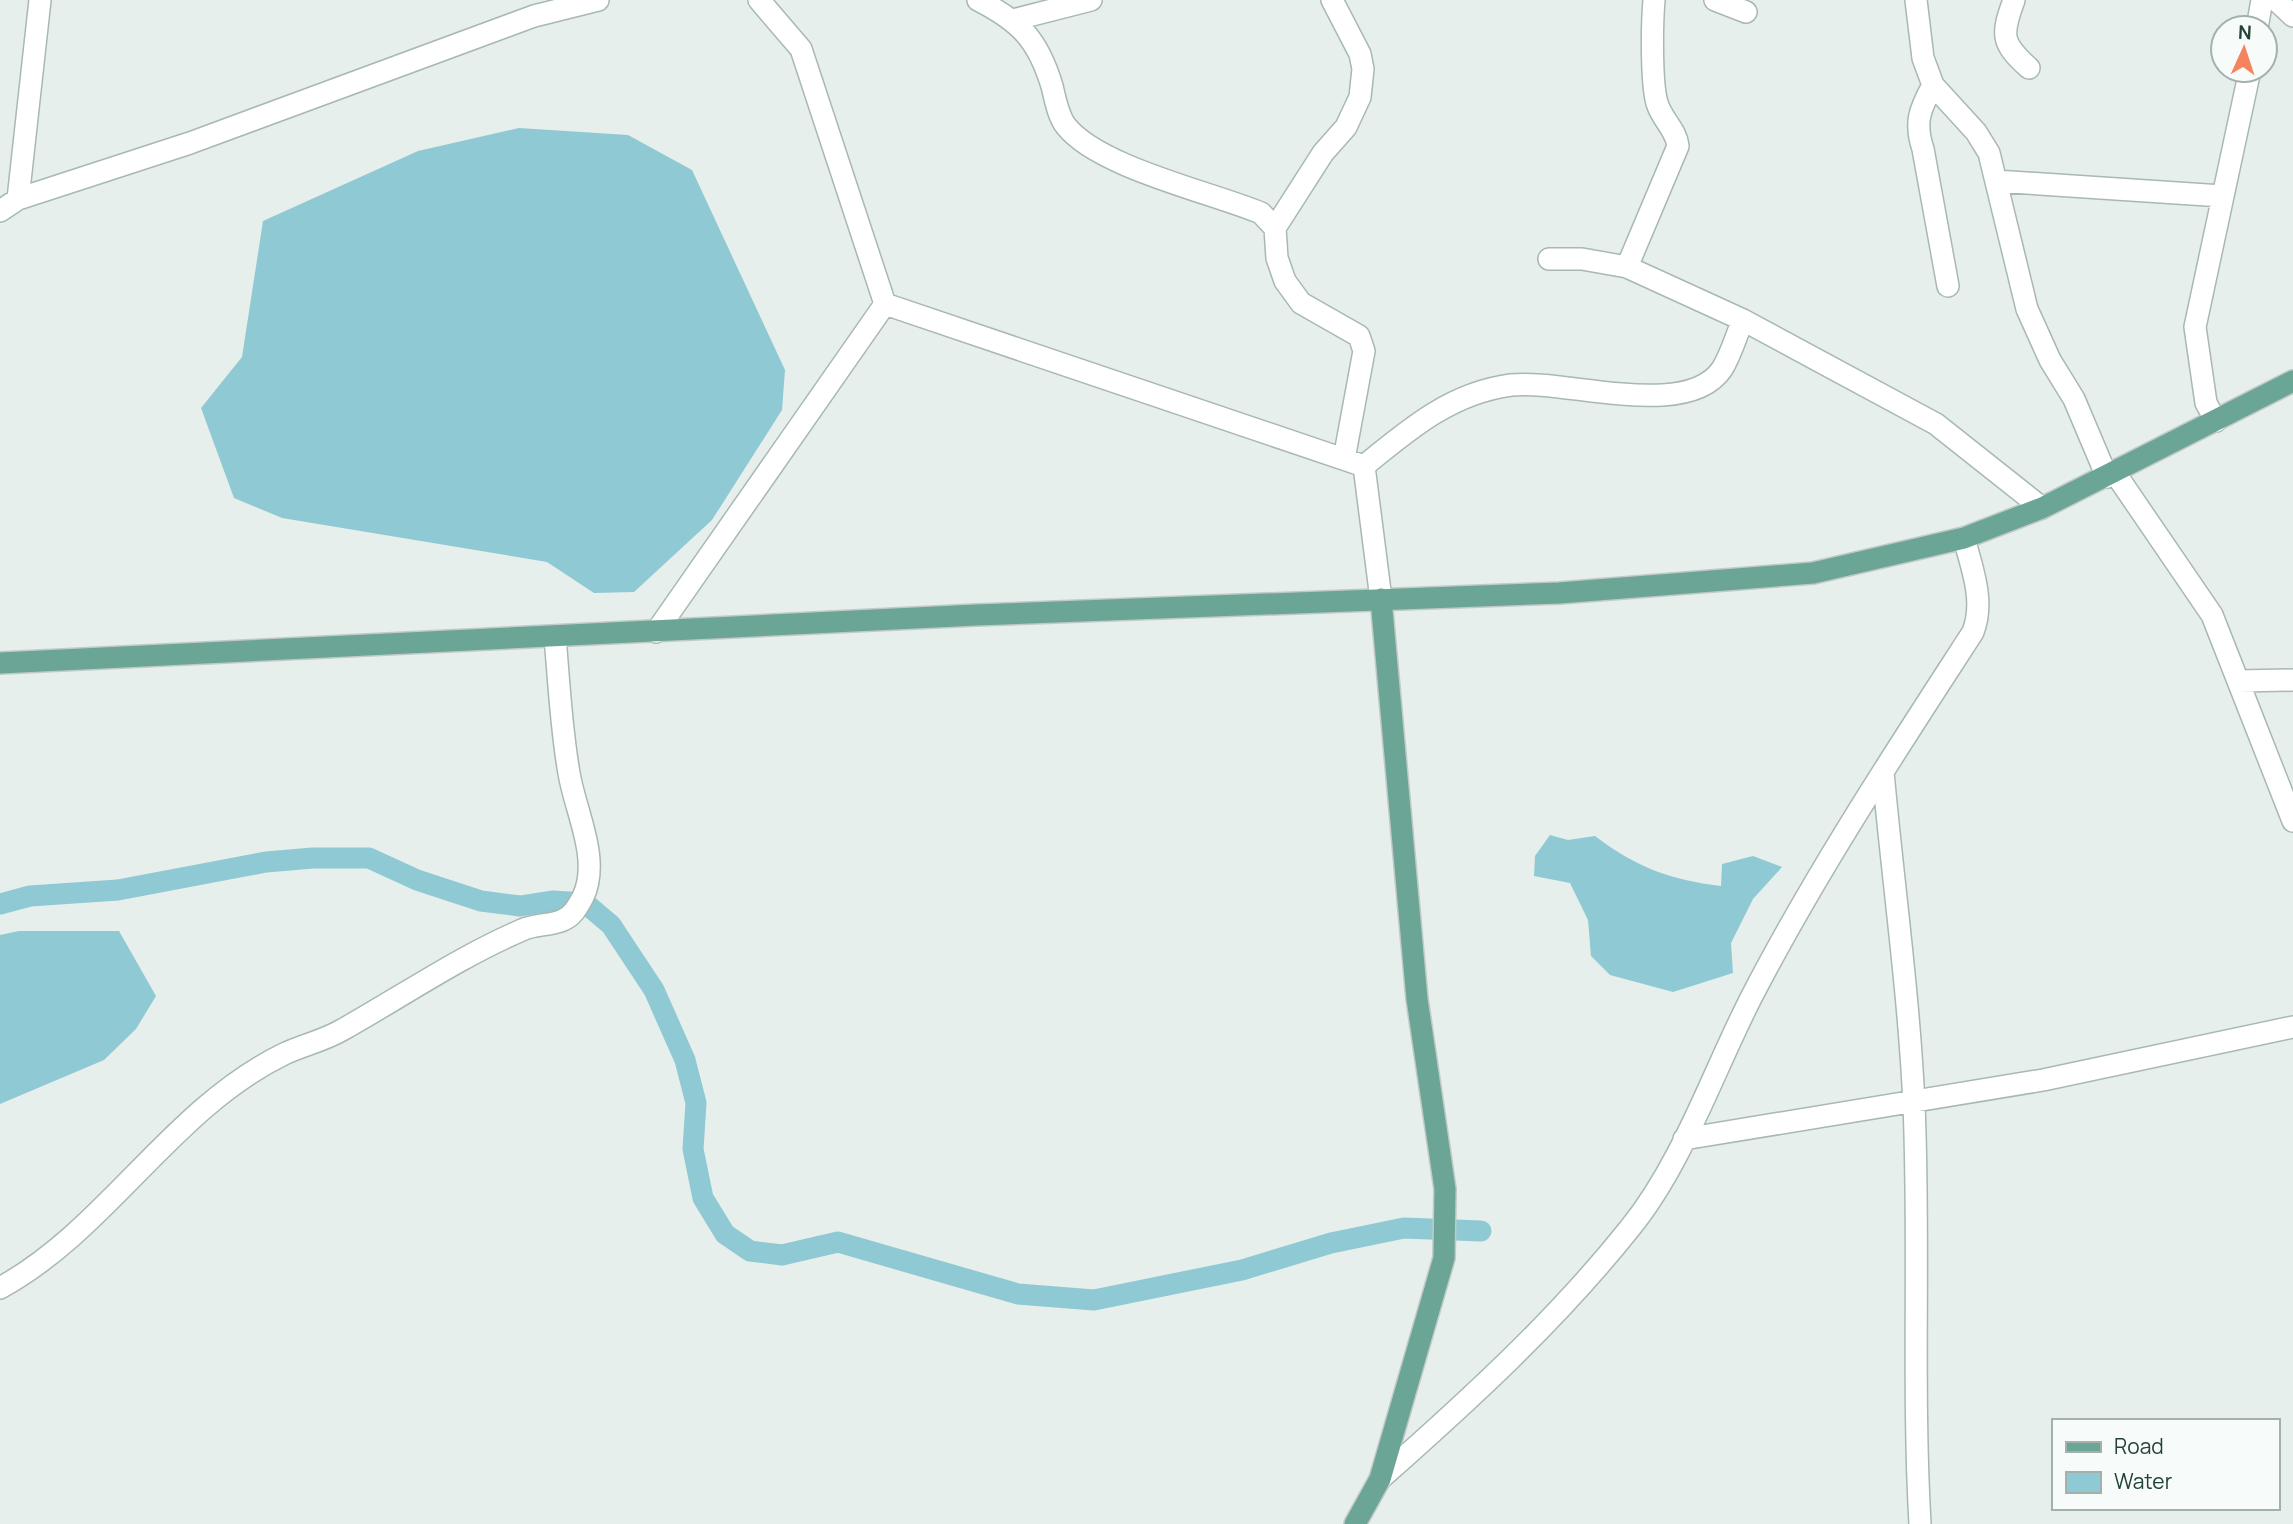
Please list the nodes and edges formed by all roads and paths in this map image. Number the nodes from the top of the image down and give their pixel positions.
1 (40, 0) edge
2 (598, 0) edge
3 (759, 0) edge
4 (978, 0) edge
5 (1091, 0) edge
6 (1332, 0) edge
7 (1654, 0) edge
8 (1715, 0) edge
9 (1916, 0) edge
10 (2014, 0) edge
11 (2276, 0) edge
12 (1746, 12) dead end
13 (2293, 16) edge
14 (1013, 20) junction
15 (2029, 68) dead end
16 (2247, 84) edge
17 (1933, 85) junction
18 (1996, 181) junction
19 (2222, 196) junction
20 (18, 199) junction
21 (0, 211) edge
22 (1275, 228) junction
23 (1549, 260) dead end
24 (1627, 267) junction
25 (1948, 286) dead end
26 (885, 304) junction
27 (1743, 320) junction
28 (2293, 381) edge
29 (2209, 425) junction
30 (1354, 463) junction
31 (2111, 475) junction
32 (2042, 508) junction
33 (1964, 538) junction
34 (1381, 600) junction
35 (656, 632) junction
36 (555, 637) junction
37 (0, 663) edge
38 (2293, 680) edge
39 (2238, 681) junction
40 (1883, 772) junction
41 (2293, 821) edge
42 (2293, 1027) edge
43 (1914, 1102) junction
44 (1684, 1139) junction
45 (0, 1289) edge
46 (1380, 1479) junction
47 (1355, 1524) edge
48 (1920, 1524) edge

1 - 20 street
2 - 20 street
3 - 26 street
4 - 14 street
5 - 14 street
6 - 22 street
7 - 24 street
8 - 12 street
9 - 17 street
10 - 15 street
11 - 13 street
14 - 22 street
16 - 19 street
17 - 18 street
17 - 25 street
18 - 19 street
18 - 31 street
19 - 29 street
20 - 21 street
22 - 30 street
23 - 24 street
24 - 27 street
26 - 30 street
26 - 35 street
27 - 30 street
27 - 32 street
28 - 29 main road
29 - 31 main road
30 - 34 street
31 - 32 main road
31 - 39 street
32 - 33 main road
33 - 34 main road
33 - 40 street
34 - 35 main road
34 - 46 main road
35 - 36 main road
36 - 37 main road
36 - 45 street
38 - 39 street
39 - 41 street
40 - 43 street
40 - 44 street
42 - 43 street
43 - 44 street
43 - 48 street
44 - 46 street
46 - 47 main road

